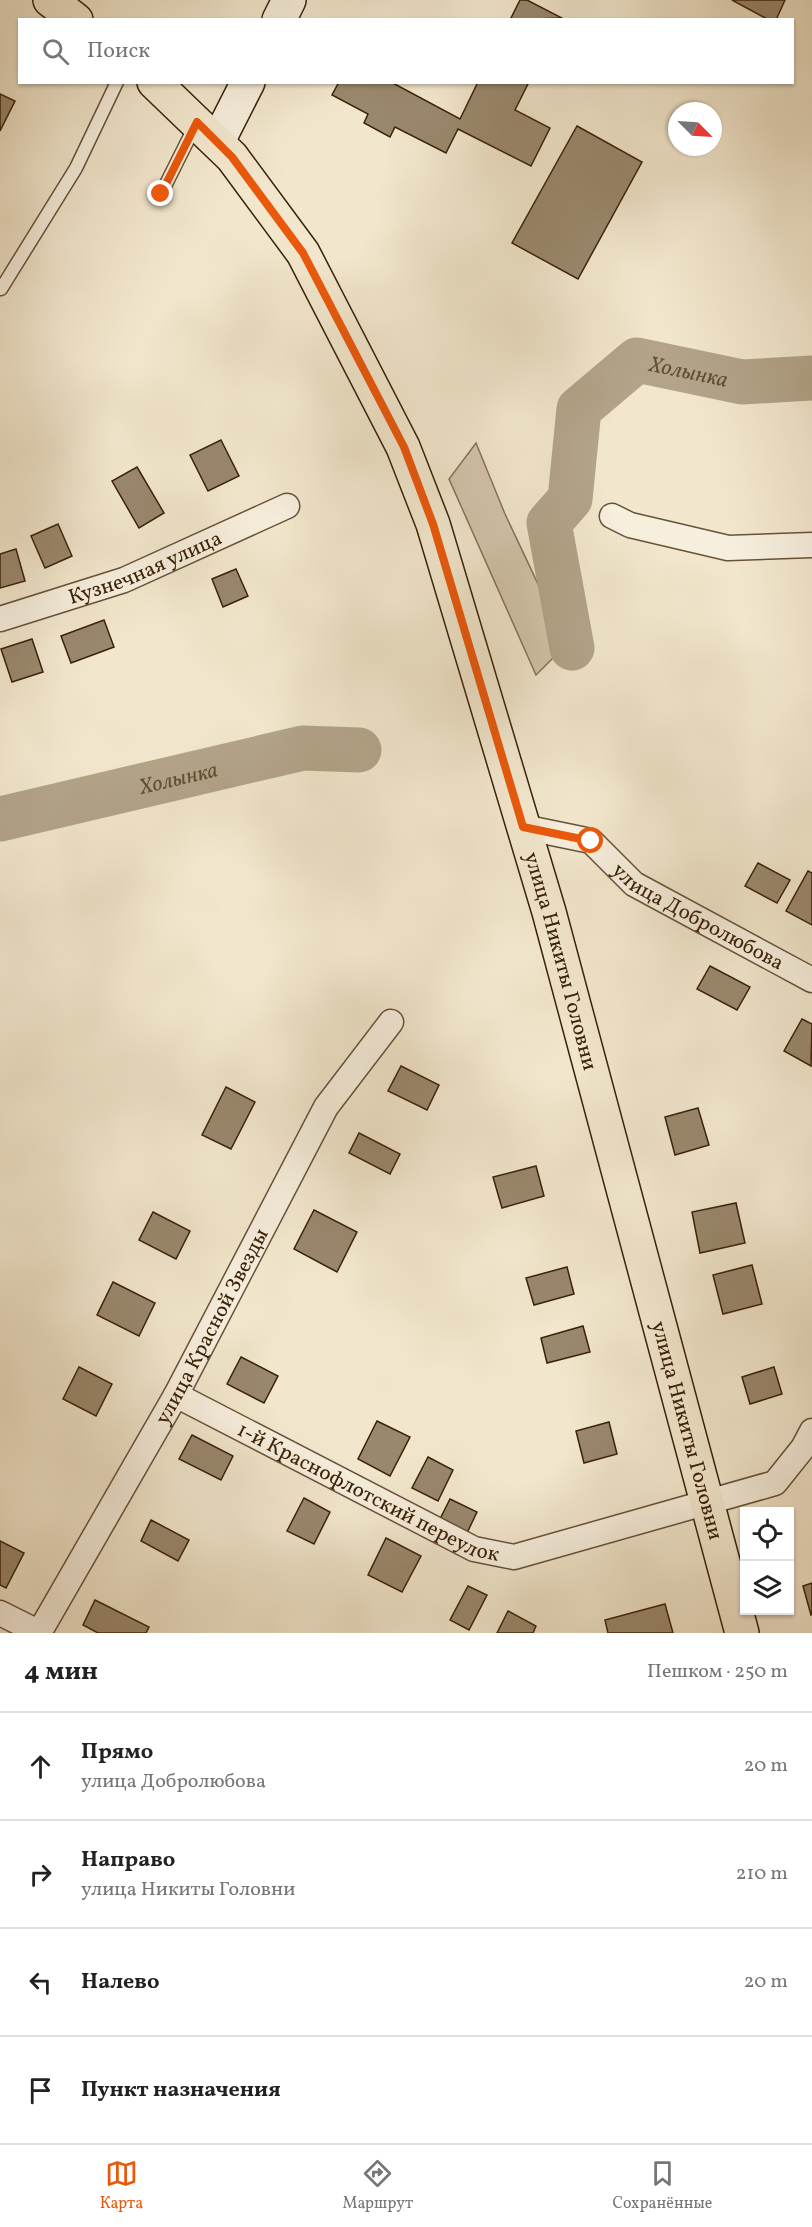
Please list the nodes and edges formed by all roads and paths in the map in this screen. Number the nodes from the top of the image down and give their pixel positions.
1 (289, 0) edge
2 (280, 18) edge
3 (116, 84) edge
4 (156, 84) edge
5 (246, 84) edge
6 (208, 132) junction
7 (161, 194) dead end
8 (1, 289) edge
9 (287, 506) dead end
10 (612, 516) dead end
11 (812, 545) edge
12 (0, 619) edge
13 (523, 827) junction
14 (812, 980) edge
15 (391, 1022) dead end
16 (176, 1395) junction
17 (812, 1431) edge
18 (705, 1502) junction
19 (0, 1613) edge
20 (40, 1633) edge
21 (742, 1633) edge

1 - 2 street
3 - 8 lane
4 - 6 main road, улица Никиты Головни
5 - 6 street
6 - 7 lane
6 - 13 main road, улица Никиты Головни
9 - 12 street, Кузнечная улица
10 - 11 street
13 - 14 street, улица Добролюбова
13 - 18 main road, улица Никиты Головни
15 - 16 street, улица Красной Звезды
16 - 18 street, 1-й Краснофлотский переулок
16 - 20 street, улица Красной Звезды
17 - 18 street, 1-й Краснофлотский переулок
18 - 21 main road, улица Никиты Головни
19 - 20 street

